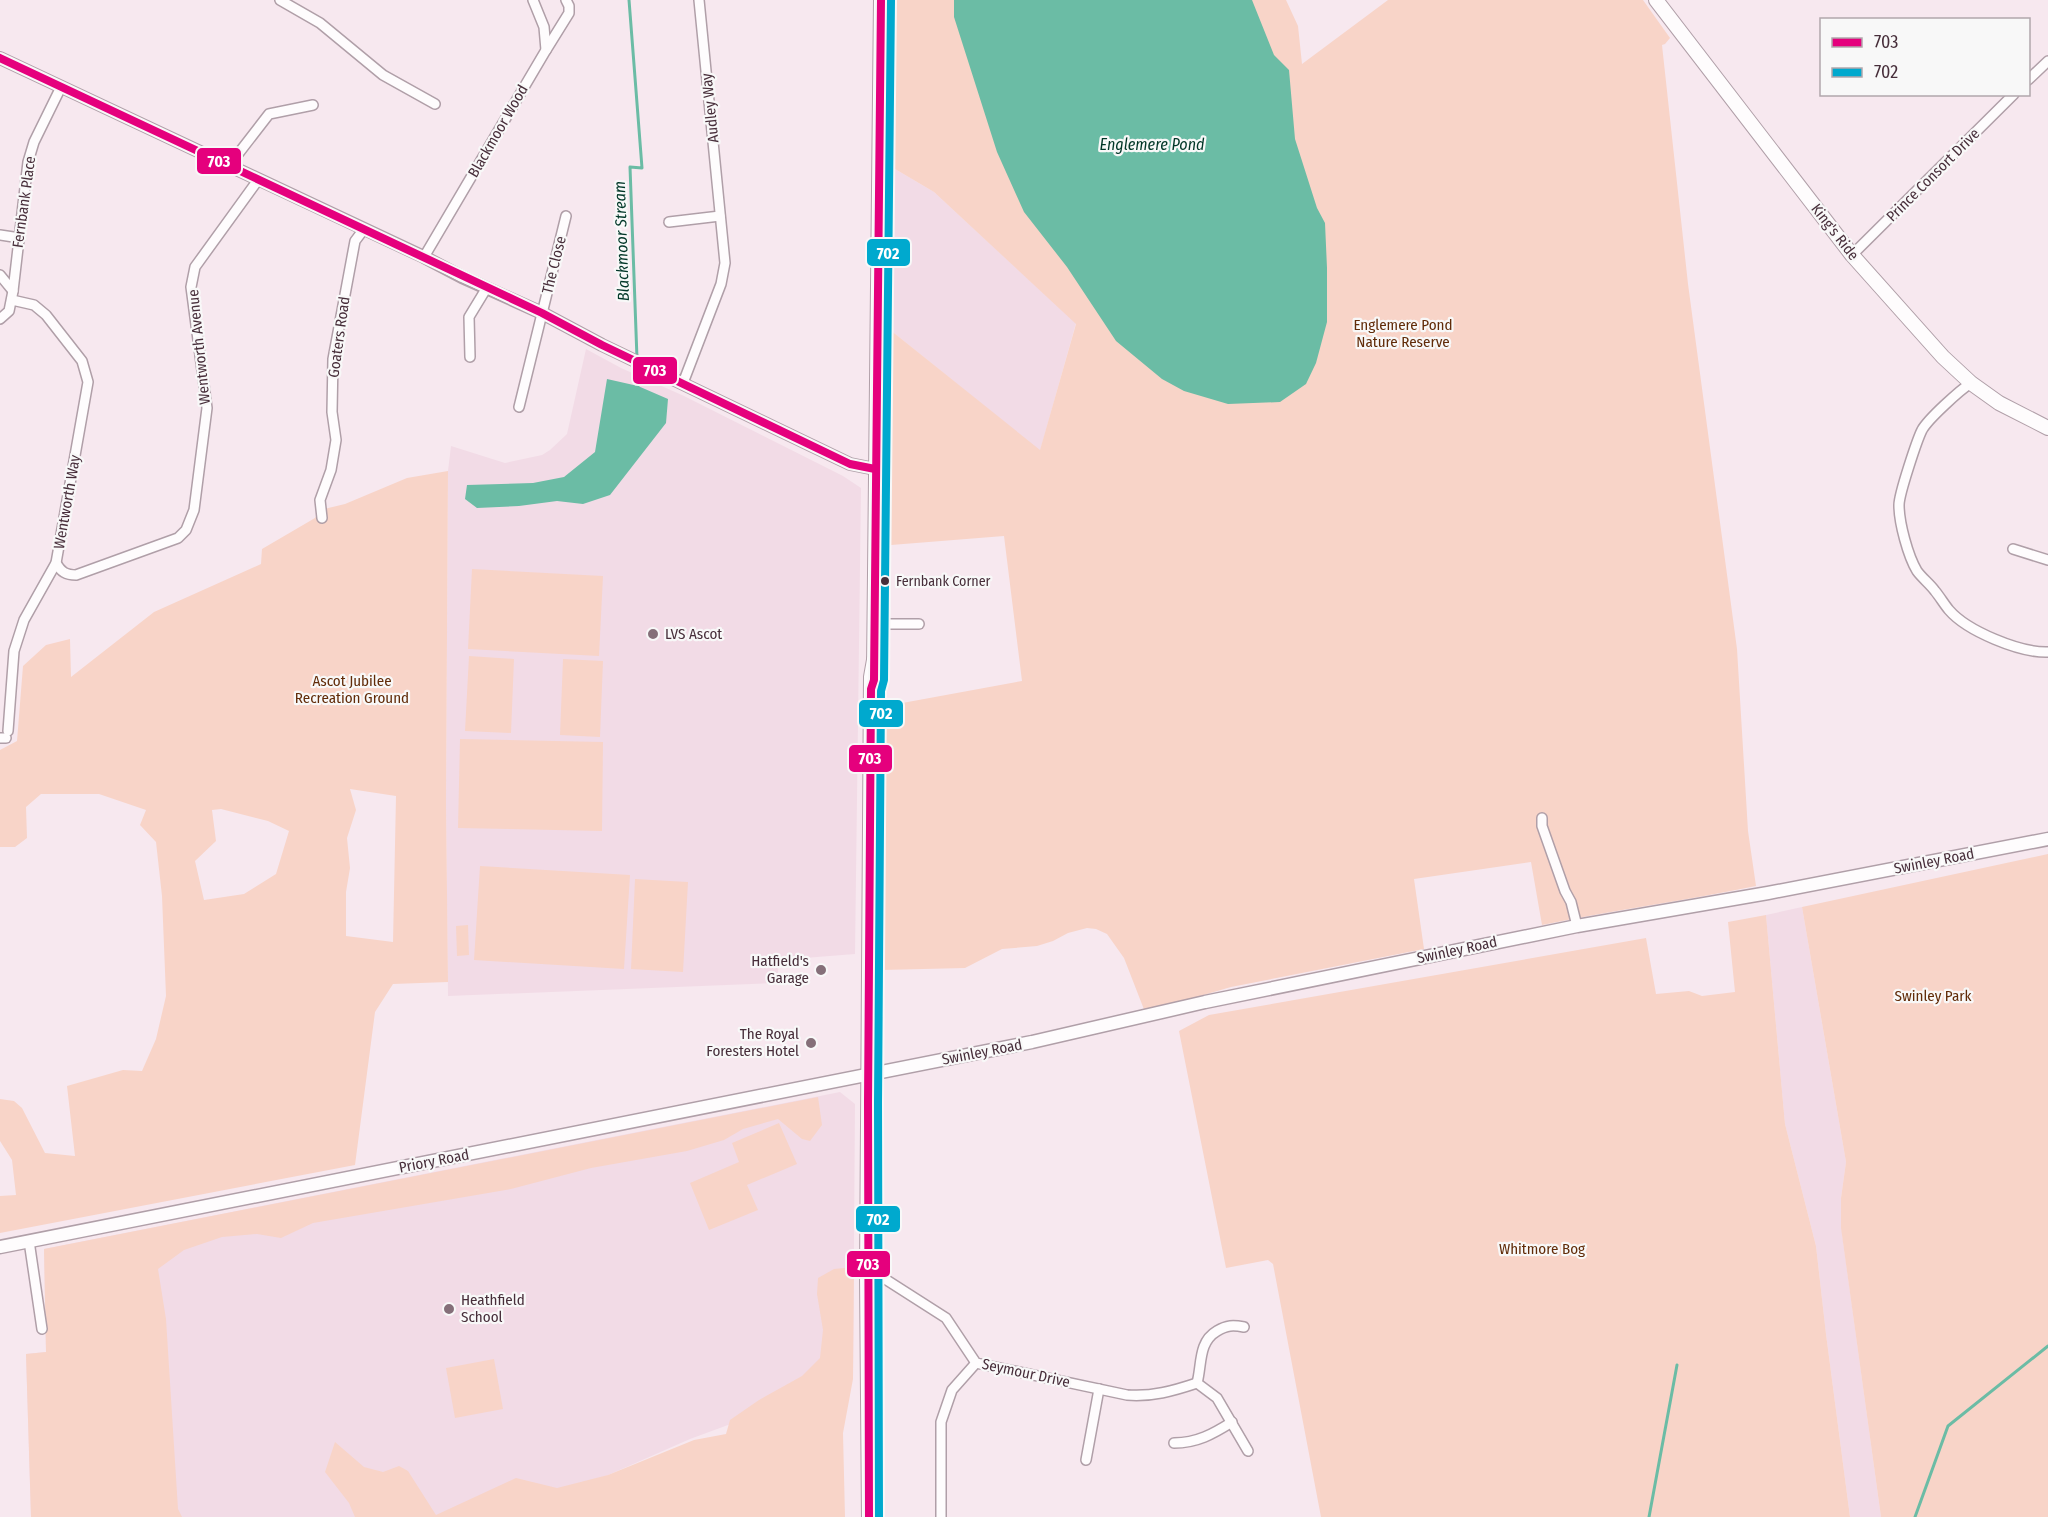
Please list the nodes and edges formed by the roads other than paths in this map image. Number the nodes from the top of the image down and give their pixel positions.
1 (280, 0) edge
2 (533, 0) edge
3 (566, 0) edge
4 (699, 0) edge
5 (881, 0) edge
6 (1656, 0) edge
7 (546, 50) junction
8 (0, 58) edge
9 (2048, 61) edge
10 (2030, 78) edge
11 (60, 87) junction
12 (2012, 96) edge
13 (435, 104) dead end
14 (313, 105) dead end
15 (228, 167) junction
16 (258, 180) junction
17 (566, 216) dead end
18 (720, 216) junction
19 (669, 222) dead end
20 (363, 229) junction
21 (0, 236) edge
22 (20, 238) junction
23 (1852, 255) junction
24 (424, 257) junction
25 (0, 275) edge
26 (486, 289) junction
27 (13, 296) junction
28 (542, 313) junction
29 (0, 319) edge
30 (470, 357) dead end
31 (1971, 382) junction
32 (683, 383) junction
33 (519, 407) dead end
34 (2048, 428) edge
35 (876, 469) junction
36 (322, 518) dead end
37 (2013, 549) dead end
38 (2048, 560) edge
39 (56, 563) junction
40 (875, 624) junction
41 (919, 624) dead end
42 (2048, 652) edge
43 (4, 736) edge
44 (1542, 818) dead end
45 (2048, 839) edge
46 (1577, 926) junction
47 (868, 1075) junction
48 (29, 1241) junction
49 (0, 1247) edge
50 (867, 1275) junction
51 (1244, 1327) dead end
52 (42, 1329) dead end
53 (976, 1363) junction
54 (1197, 1383) junction
55 (1099, 1389) junction
56 (1232, 1422) junction
57 (1174, 1443) dead end
58 (1248, 1451) dead end
59 (1086, 1460) dead end
60 (869, 1517) edge
61 (941, 1517) edge

1 - 13 street
2 - 7 street
3 - 7 street, Blackmoor Wood
4 - 18 street, Audley Way
5 - 35 main road
6 - 23 main road, King's Ride
7 - 24 street, Blackmoor Wood
8 - 11 street
9 - 10 street
11 - 15 street
11 - 22 street, Fernbank Place
12 - 23 street, Prince Consort Drive
14 - 15 street
15 - 16 street
16 - 20 street
16 - 39 street, Wentworth Avenue
17 - 28 street, The Close
18 - 19 street
18 - 32 street, Audley Way
20 - 24 street
20 - 36 street, Goaters Road
21 - 22 street
22 - 27 street, Fernbank Place
23 - 31 main road, King's Ride
24 - 26 street
25 - 27 street
26 - 28 street
26 - 30 street
27 - 29 street, Fernbank Place
27 - 39 street, Wentworth Way
28 - 32 street
28 - 33 street, The Close
31 - 34 main road, King's Ride
31 - 42 street
32 - 35 street
35 - 40 main road
37 - 38 street
39 - 43 street, Wentworth Way
40 - 41 street
40 - 47 main road
44 - 46 street
45 - 46 main road, Swinley Road
46 - 47 main road, Swinley Road
47 - 48 main road, Priory Road
47 - 50 main road
48 - 49 main road, Priory Road
48 - 52 street
50 - 53 street, Seymour Drive
50 - 60 main road
51 - 54 street
53 - 55 street, Seymour Drive
53 - 61 street
54 - 55 street, Seymour Drive
54 - 56 street
55 - 59 street
56 - 57 street
56 - 58 street

